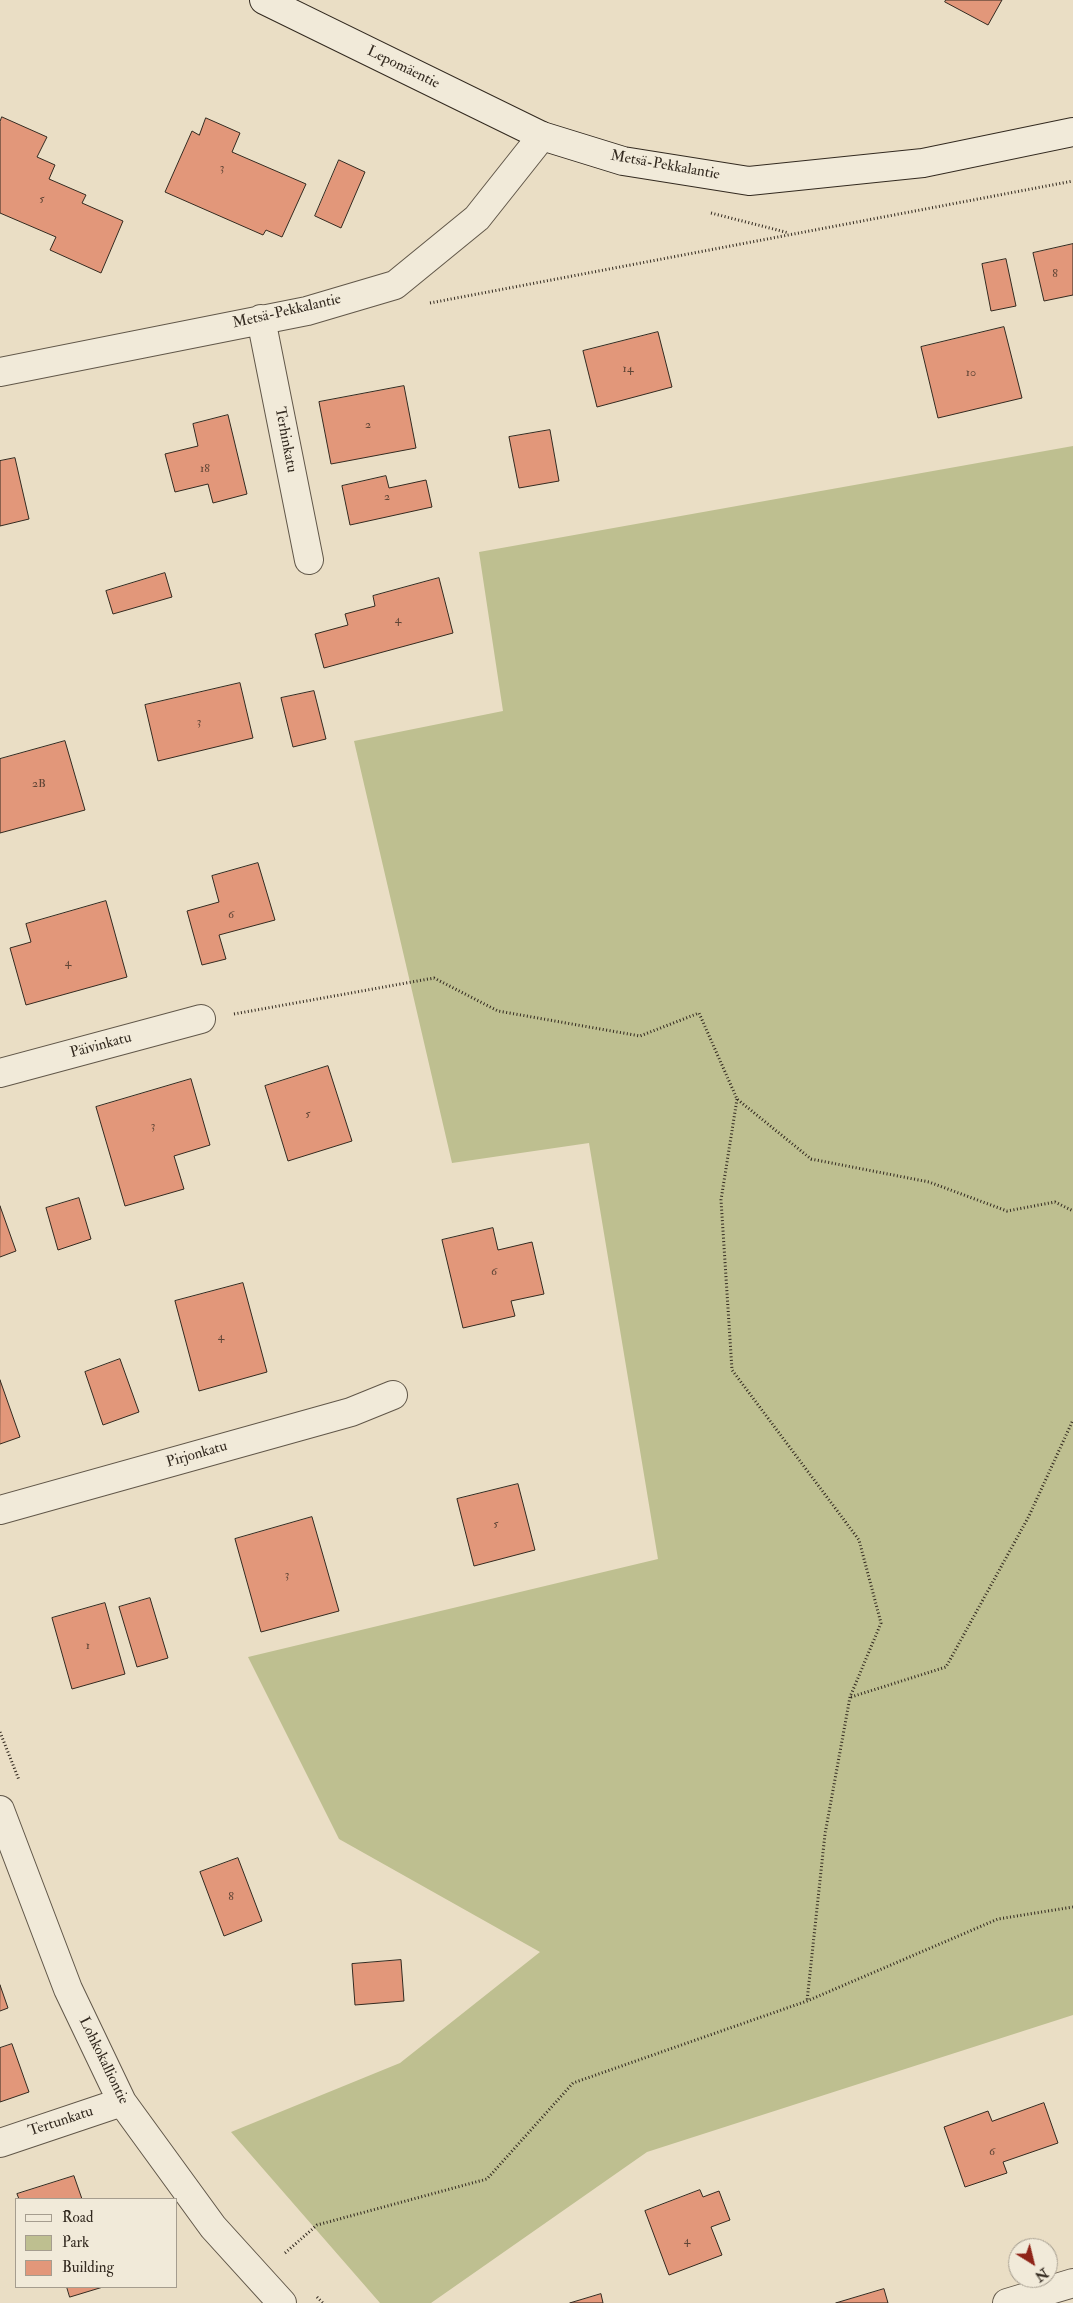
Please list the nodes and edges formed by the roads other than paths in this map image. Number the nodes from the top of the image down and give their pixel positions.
1 (264, 0) edge
2 (1073, 132) edge
3 (542, 136) junction
4 (261, 319) junction
5 (0, 372) edge
6 (309, 560) dead end
7 (201, 1020) road end
8 (0, 1073) edge
9 (393, 1395) dead end
10 (0, 1510) edge
11 (0, 1810) edge
12 (122, 2102) junction
13 (0, 2142) edge
14 (1073, 2283) edge
15 (282, 2303) edge
16 (1007, 2303) edge

1 - 3 street, Lepomäentie
2 - 3 street, Metsä-Pekkalantie
3 - 4 street, Metsä-Pekkalantie
4 - 5 street, Metsä-Pekkalantie
4 - 6 street, Terhinkatu
7 - 8 street, Päivinkatu
9 - 10 street, Pirjonkatu
11 - 12 street, Lohkokalliontie
12 - 13 street, Tertunkatu
12 - 15 street, Lohkokalliontie
14 - 16 street

